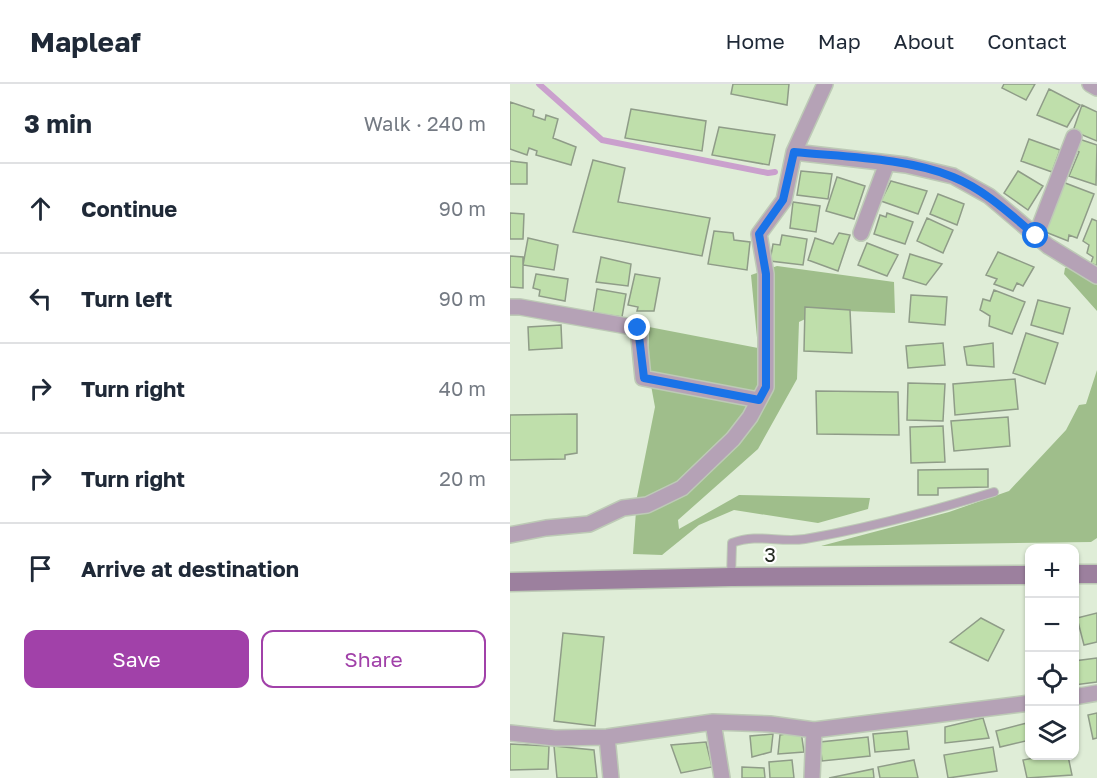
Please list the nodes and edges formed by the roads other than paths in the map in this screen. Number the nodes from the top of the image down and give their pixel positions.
1 (825, 84) edge
2 (1090, 84) edge
3 (1097, 88) edge
4 (1074, 137) dead end
5 (794, 152) junction
6 (887, 162) junction
7 (861, 234) dead end
8 (1036, 236) junction
9 (1097, 276) edge
10 (510, 308) edge
11 (759, 400) junction
12 (994, 492) dead end
13 (510, 535) edge
14 (1079, 574) edge
15 (1097, 574) edge
16 (1025, 575) edge
17 (731, 577) junction
18 (510, 582) edge
19 (1097, 693) edge
20 (1079, 696) edge
21 (1025, 704) edge
22 (713, 722) junction
23 (814, 730) junction
24 (510, 733) edge
25 (607, 737) junction
26 (611, 778) edge
27 (722, 778) edge
28 (812, 778) edge

1 - 5 street
2 - 3 street
4 - 8 street
5 - 6 street
5 - 11 street
6 - 7 street
6 - 8 street
8 - 9 street
10 - 11 street
11 - 13 street
12 - 17 lane
14 - 15 street
16 - 17 street, 3
17 - 18 street, 3
19 - 20 street
21 - 23 street
22 - 23 street
22 - 25 street
22 - 27 street
23 - 28 street
24 - 25 street
25 - 26 street

